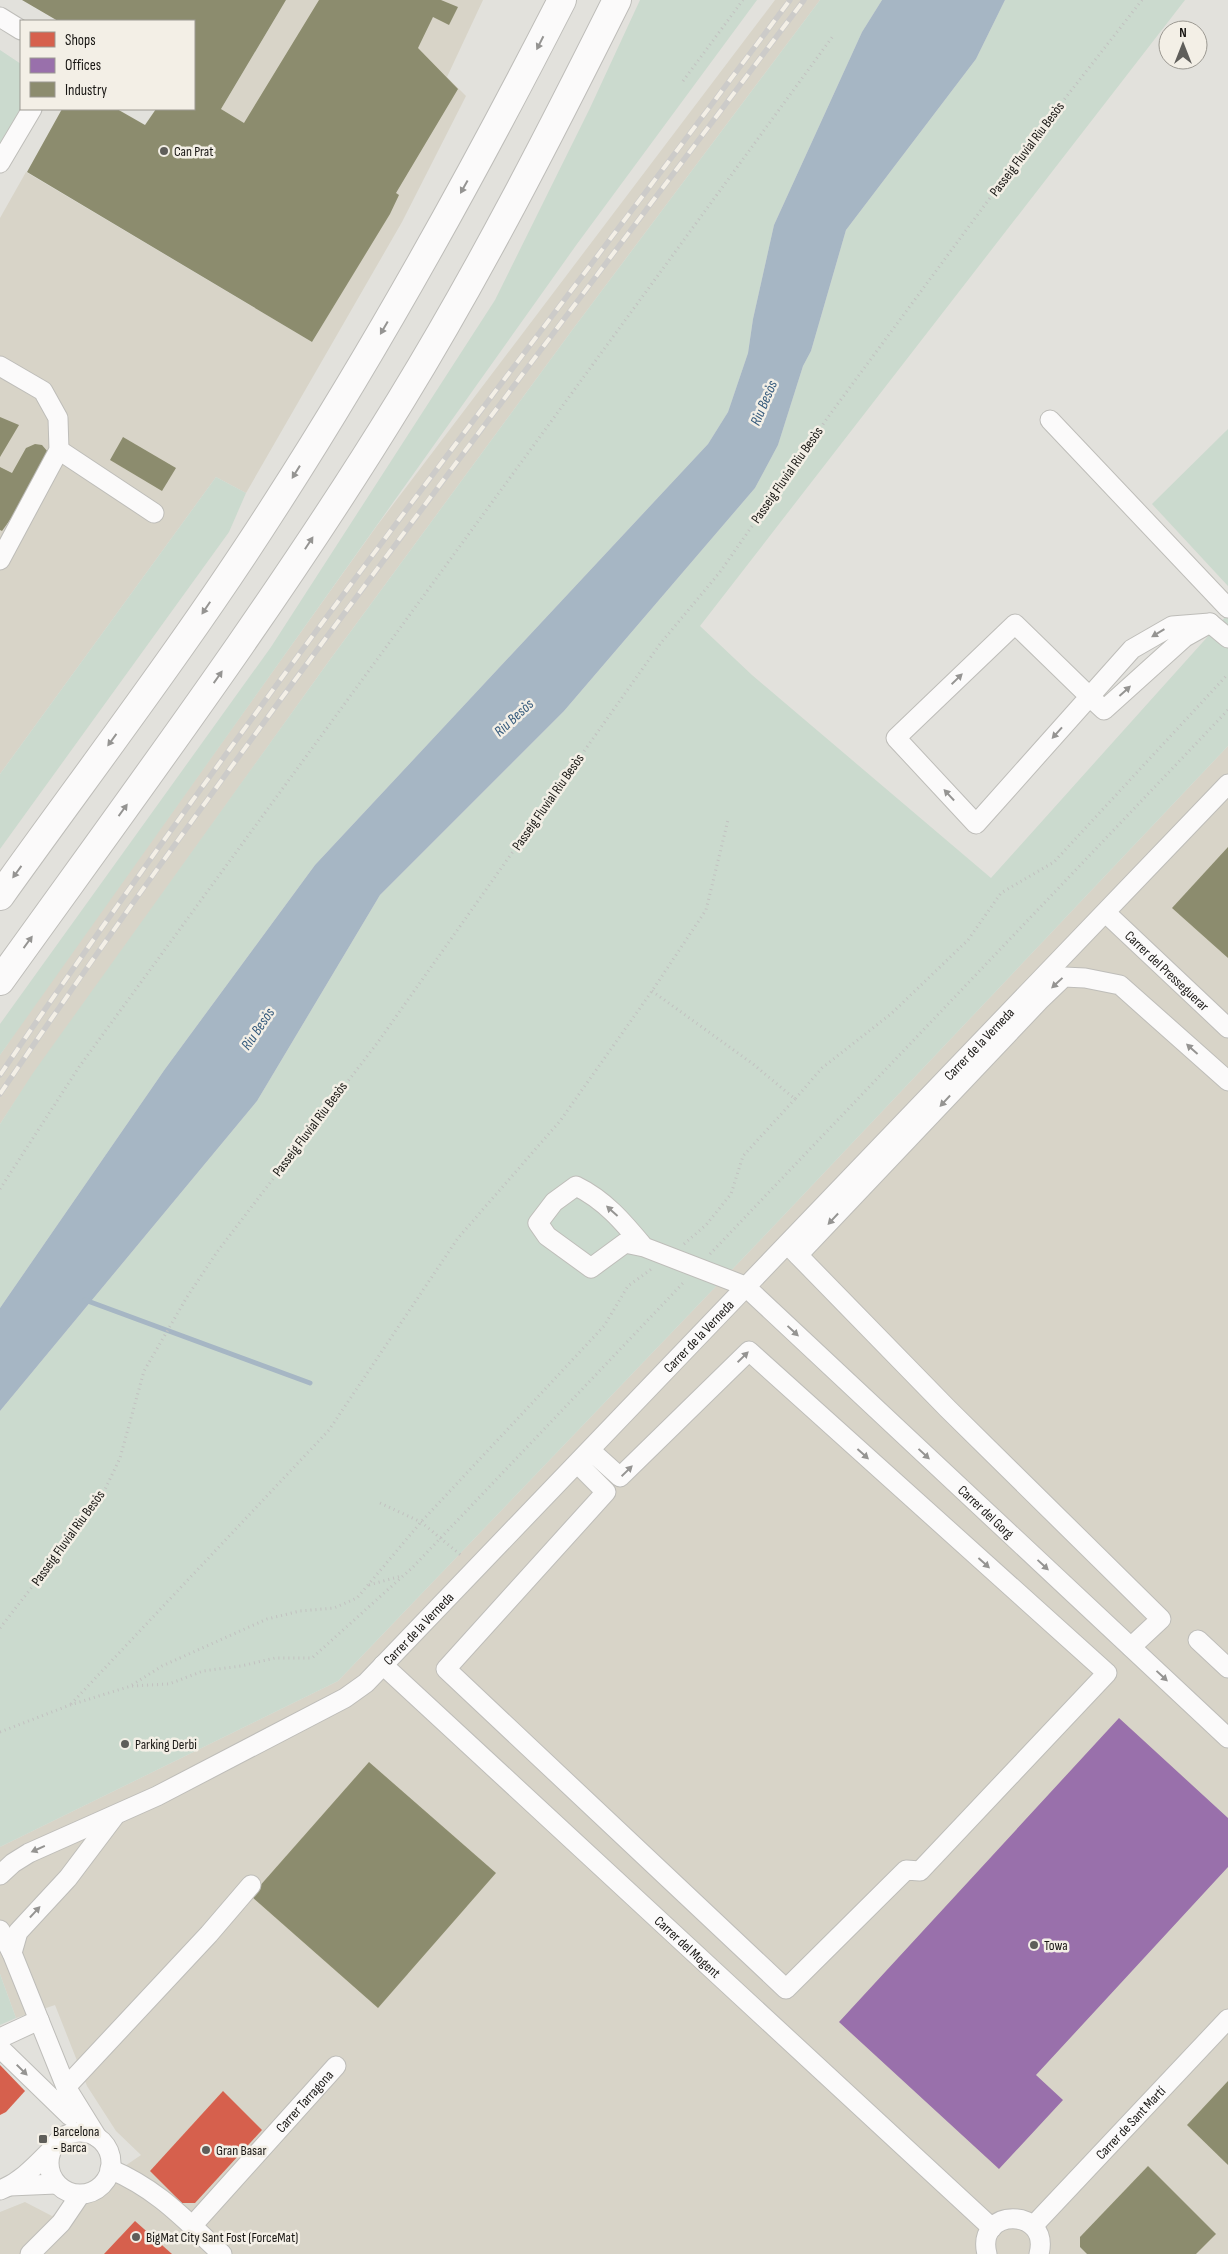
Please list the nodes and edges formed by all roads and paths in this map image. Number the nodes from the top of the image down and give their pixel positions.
1 (562, 0) edge
2 (617, 0) edge
3 (744, 0) edge
4 (1142, 0) edge
5 (0, 17) edge
6 (20, 29) edge
7 (833, 36) dead end
8 (683, 81) dead end
9 (31, 110) edge
10 (0, 163) edge
11 (0, 366) edge
12 (1050, 420) dead end
13 (59, 450) junction
14 (154, 513) dead end
15 (0, 560) edge
16 (1228, 608) edge
17 (1210, 623) junction
18 (1228, 638) edge
19 (1228, 674) edge
20 (1090, 696) junction
21 (1228, 710) edge
22 (1228, 784) edge
23 (728, 820) dead end
24 (0, 896) edge
25 (1106, 913) junction
26 (0, 981) edge
27 (652, 991) junction
28 (1228, 1028) edge
29 (1228, 1082) edge
30 (796, 1098) junction
31 (0, 1189) edge
32 (644, 1247) junction
33 (792, 1249) junction
34 (670, 1257) junction
35 (698, 1268) junction
36 (745, 1286) junction
37 (584, 1457) junction
38 (380, 1503) dead end
39 (422, 1522) junction
40 (439, 1538) junction
41 (477, 1568) junction
42 (404, 1575) junction
43 (368, 1586) junction
44 (0, 1628) edge
45 (1198, 1640) dead end
46 (1131, 1648) junction
47 (384, 1665) junction
48 (1228, 1668) edge
49 (131, 1686) junction
50 (70, 1705) junction
51 (0, 1732) edge
52 (1228, 1738) edge
53 (115, 1815) junction
54 (59, 1840) junction
55 (0, 1875) edge
56 (68, 1878) junction
57 (251, 1885) dead end
58 (0, 1930) edge
59 (12, 1953) junction
60 (1228, 2019) edge
61 (39, 2020) junction
62 (0, 2038) edge
63 (0, 2048) edge
64 (336, 2066) dead end
65 (66, 2087) junction
66 (70, 2124) junction
67 (97, 2137) junction
68 (52, 2149) junction
69 (110, 2169) junction
70 (56, 2184) junction
71 (5, 2188) edge
72 (80, 2195) junction
73 (192, 2226) junction
74 (1033, 2226) junction
75 (992, 2228) junction
76 (30, 2254) edge
77 (222, 2254) edge
78 (987, 2254) edge
79 (1039, 2254) edge

1 -> 24 highway
26 -> 2 highway
3 - 8 path
4 - 44 path, Passeig Fluvial Riu Besòs
5 - 6 street
7 - 31 path
9 - 10 street
11 - 13 street
12 - 16 street
13 - 14 street
13 - 15 street
17 - 18 street
17 -> 20 street
20 -> 17 street
19 - 30 path
20 -> 20 street
21 - 35 path
22 - 25 street, Carrer de la Verneda
23 - 27 path
25 - 28 street, Carrer del Presseguerar
25 - 33 street, Carrer de la Verneda
27 - 30 path
27 - 50 path
29 -> 33 street
30 - 34 path
32 -> 32 street
32 - 34 street
33 - 36 street, Carrer de la Verneda
33 - 46 street
34 - 35 street
34 - 39 path
35 - 36 street
35 - 40 path
36 - 37 street, Carrer de la Verneda
36 -> 46 street, Carrer del Gorg
37 -> 37 street
37 - 41 street, Carrer de la Verneda
38 - 39 path
39 - 40 path
39 - 43 path
40 - 41 path
40 - 42 path
41 - 47 street, Carrer de la Verneda
42 - 43 path
42 - 49 path
43 - 49 path
45 - 48 street
46 -> 52 street, Carrer del Gorg
47 - 53 street, Carrer de la Verneda
47 - 75 street, Carrer del Mogent
49 - 50 path
50 - 51 path
53 - 54 street, Carrer de la Verneda
53 - 56 street, Carrer de la Verneda
54 -> 55 street, Carrer de la Verneda
54 - 56 street
59 -> 56 street, Carrer de la Verneda
57 - 65 street
58 - 59 street
59 - 61 street
60 - 74 street, Carrer de Sant Martí
61 - 62 street
61 - 65 street
63 -> 66 street
64 - 73 street, Carrer Tarragona
65 - 66 street
65 - 67 street
66 - 67 street
66 - 68 street
67 - 69 street
68 - 70 street
68 - 71 street
69 - 72 street
69 - 73 street
70 - 71 street
70 - 72 street
72 - 76 street
73 - 77 street
74 - 75 street
74 - 79 street
75 - 78 street

